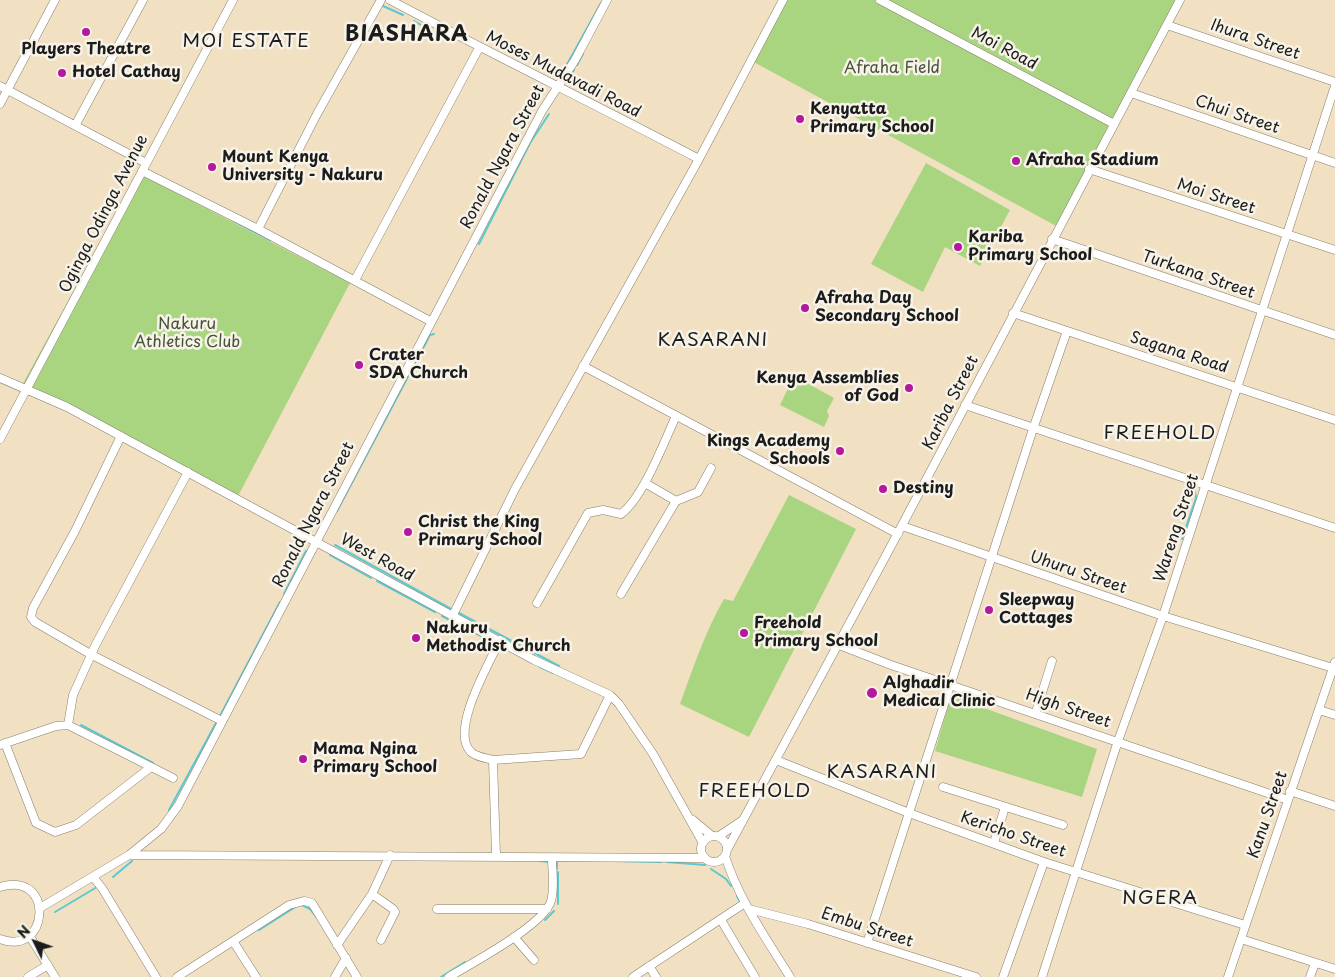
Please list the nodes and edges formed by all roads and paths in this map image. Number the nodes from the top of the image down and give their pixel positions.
1 (55, 0) edge
2 (143, 0) edge
3 (232, 0) edge
4 (381, 0) edge
5 (390, 0) edge
6 (607, 0) edge
7 (783, 0) edge
8 (880, 0) edge
9 (1180, 0) edge
10 (1166, 25) junction
11 (479, 48) junction
12 (1335, 82) edge
13 (557, 85) junction
14 (0, 86) edge
15 (1335, 86) edge
16 (8, 90) junction
17 (1131, 94) junction
18 (0, 104) edge
19 (76, 124) junction
20 (1114, 124) junction
21 (1312, 156) junction
22 (698, 159) junction
23 (146, 163) junction
24 (1335, 163) edge
25 (1089, 169) junction
26 (142, 171) junction
27 (258, 229) junction
28 (1287, 234) junction
29 (1052, 239) junction
30 (1335, 250) edge
31 (356, 280) junction
32 (1262, 312) junction
33 (1013, 314) junction
34 (430, 321) junction
35 (1067, 331) junction
36 (1335, 336) edge
37 (583, 366) junction
38 (0, 378) edge
39 (1237, 386) junction
40 (28, 389) junction
41 (965, 405) junction
42 (676, 416) junction
43 (1335, 420) edge
44 (1033, 429) junction
45 (121, 436) junction
46 (0, 439) edge
47 (711, 468) dead end
48 (188, 472) junction
49 (645, 483) junction
50 (1205, 484) junction
51 (676, 500) junction
52 (902, 526) junction
53 (1335, 528) edge
54 (898, 534) junction
55 (317, 541) junction
56 (992, 558) junction
57 (621, 594) dead end
58 (538, 603) dead end
59 (453, 615) junction
60 (1163, 616) junction
61 (500, 640) junction
62 (839, 644) junction
63 (92, 655) junction
64 (1052, 661) dead end
65 (1334, 665) edge
66 (951, 685) junction
67 (610, 695) junction
68 (1318, 710) junction
69 (1036, 712) junction
70 (1335, 715) edge
71 (222, 721) junction
72 (68, 725) junction
73 (1118, 741) junction
74 (2, 744) edge
75 (493, 760) junction
76 (776, 760) junction
77 (151, 767) junction
78 (173, 778) dead end
79 (943, 787) dead end
80 (1290, 791) junction
81 (1288, 800) junction
82 (1335, 806) edge
83 (1005, 807) junction
84 (908, 813) junction
85 (690, 818) junction
86 (745, 819) junction
87 (1062, 825) dead end
88 (716, 836) junction
89 (994, 844) junction
90 (702, 845) junction
91 (727, 852) junction
92 (129, 855) junction
93 (390, 855) junction
94 (496, 856) junction
95 (552, 858) junction
96 (683, 858) junction
97 (704, 858) junction
98 (716, 862) junction
99 (1044, 862) junction
100 (1076, 872) junction
101 (731, 874) junction
102 (93, 877) junction
103 (0, 886) edge
104 (372, 894) junction
105 (747, 906) junction
106 (40, 908) junction
107 (437, 909) dead end
108 (547, 909) junction
109 (721, 920) junction
110 (1245, 926) junction
111 (30, 935) junction
112 (514, 937) junction
113 (0, 939) edge
114 (1241, 939) junction
115 (381, 940) dead end
116 (233, 941) junction
117 (14, 942) junction
118 (867, 942) junction
119 (337, 945) junction
120 (0, 948) edge
121 (346, 958) junction
122 (534, 960) dead end
123 (1315, 963) junction
124 (48, 965) junction
125 (649, 966) junction
126 (1335, 970) edge
127 (28, 977) edge
128 (55, 977) edge
129 (156, 977) edge
130 (177, 977) edge
131 (256, 977) edge
132 (335, 977) edge
133 (358, 977) edge
134 (449, 977) edge
135 (633, 977) edge
136 (656, 977) edge
137 (755, 977) edge
138 (790, 977) edge
139 (976, 977) edge
140 (1002, 977) edge
141 (1042, 977) edge
142 (1228, 977) edge
143 (1310, 977) edge

1 - 16 street
2 - 19 street
3 - 23 street, Oginga Odinga Avenue
4 - 27 street
5 - 11 street, Moses Mudavadi Road
6 - 13 street, Ronald Ngara Street
7 - 22 street
8 - 20 street, Moi Road
9 - 10 street, Kariba Street
10 - 12 street, Ihura Street
10 - 17 street, Kariba Street
11 - 13 street, Moses Mudavadi Road
11 - 31 street
13 - 22 street, Moses Mudavadi Road
13 - 34 street, Ronald Ngara Street
14 - 16 street
15 - 21 street, Wareng Street
16 - 18 street
16 - 19 street
17 - 20 street, Kariba Street
17 - 21 street, Chui Street
19 - 23 street
20 - 25 street, Kariba Street
21 - 24 street, Chui Street
21 - 28 street, Wareng Street
22 - 37 street
23 - 26 street, Oginga Odinga Avenue
25 - 28 street, Moi Street
25 - 29 street, Kariba Street
26 - 27 street
26 - 40 street, Oginga Odinga Avenue
27 - 31 street
28 - 30 street, Moi Street
28 - 32 street, Wareng Street
29 - 32 street, Turkana Street
29 - 33 street, Kariba Street
31 - 34 street
32 - 36 street, Turkana Street
32 - 39 street, Wareng Street
33 - 35 street, Sagana Road
33 - 41 street, Kariba Street
34 - 55 street, Ronald Ngara Street
35 - 39 street, Sagana Road
35 - 44 street
37 - 42 street
37 - 59 street
38 - 40 street, West Road
39 - 43 street, Sagana Road
39 - 50 street, Wareng Street
40 - 45 street, West Road
40 - 46 street, Oginga Odinga Avenue
41 - 44 street
41 - 52 street, Kariba Street
42 - 49 street
42 - 54 street
44 - 50 street
44 - 56 street
45 - 48 street, West Road
45 - 63 street
47 - 51 street
48 - 55 street, West Road
48 - 63 street
49 - 51 street
49 - 58 street
50 - 53 street
50 - 60 street, Wareng Street
51 - 57 street
52 - 54 street, Kariba Street
52 - 56 street, Uhuru Street
54 - 62 street, Kariba Street
55 - 59 street, West Road
55 - 71 street, Ronald Ngara Street
56 - 60 street, Uhuru Street
56 - 66 street
59 - 61 street, West Road
60 - 65 street, Uhuru Street
60 - 73 street, Wareng Street
61 - 67 street, West Road
61 - 75 street
62 - 66 street, High Street
62 - 76 street, Kariba Street
63 - 71 street
63 - 72 street
64 - 69 street
65 - 68 street, Kanu Street
66 - 69 street, High Street
66 - 84 street
67 - 75 street
67 - 85 street, West Road
68 - 70 street
68 - 80 street, Kanu Street
69 - 73 street, High Street
71 - 92 street, Ronald Ngara Street
72 - 74 street
72 - 77 street
73 - 81 street, High Street
73 - 100 street, Wareng Street
74 - 77 street
75 - 94 street
76 - 84 street, Kericho Street
76 - 86 street, Kariba Street
77 - 78 street
79 - 83 street
80 - 81 street, Kanu Street
80 - 82 street
81 - 110 street, Kanu Street
83 - 87 street
83 - 89 street
84 - 89 street, Kericho Street
84 - 118 street
85 - 88 street, West Road
85 - 90 street, West Road
86 - 88 street
86 - 91 street, Kariba Street
88 - 90 street
88 - 91 street
89 - 99 street, Kericho Street
90 - 96 street
90 - 97 street
91 - 98 street
91 - 101 street
92 - 93 street
92 - 102 street, Ronald Ngara Street
93 - 94 street
93 - 104 street
94 - 95 street
95 - 96 street
95 - 108 street
96 - 97 street
97 - 98 street
98 - 101 street
99 - 100 street, Kericho Street
99 - 140 street
100 - 110 street, Kericho Street
100 - 141 street, Wareng Street
101 - 105 street
102 - 106 street, Ronald Ngara Street
102 - 129 street
103 - 106 street
104 - 115 street
104 - 119 street
105 - 109 street
105 - 118 street, Embu Street
105 - 138 street
106 - 111 street
107 - 108 street
108 - 112 street
109 - 125 street
109 - 137 street
110 - 114 street, Kanu Street
111 - 117 street
111 - 124 street
112 - 122 street
112 - 134 street
113 - 117 street
114 - 123 street
114 - 142 street, Kanu Street
116 - 119 street
116 - 130 street
116 - 131 street
117 - 120 street
118 - 139 street, Embu Street
119 - 121 street
121 - 132 street
121 - 133 street
123 - 126 street
123 - 143 street
124 - 127 street
124 - 128 street
125 - 135 street
125 - 136 street

